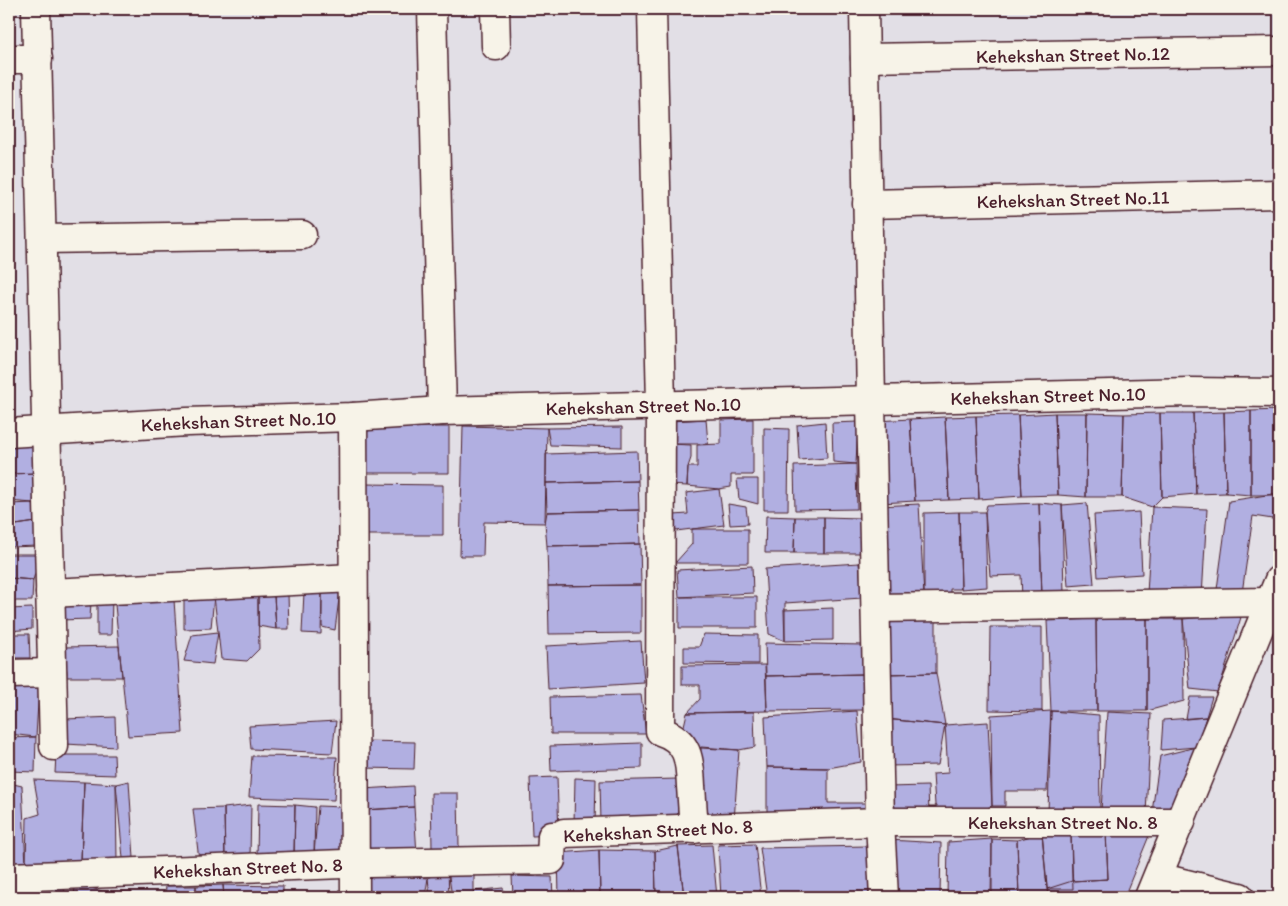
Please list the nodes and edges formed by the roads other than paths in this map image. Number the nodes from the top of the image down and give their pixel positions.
1 (36, 9) edge
2 (432, 9) edge
3 (495, 9) edge
4 (652, 9) edge
5 (864, 9) edge
6 (496, 46) dead end
7 (1279, 51) edge
8 (865, 58) junction
9 (9, 59) edge
10 (38, 59) junction
11 (1279, 194) edge
12 (867, 204) junction
13 (302, 236) dead end
14 (42, 239) junction
15 (1279, 393) edge
16 (871, 401) junction
17 (661, 405) junction
18 (442, 411) junction
19 (353, 417) junction
20 (46, 430) junction
21 (9, 433) edge
22 (353, 578) junction
23 (1274, 591) edge
24 (50, 593) junction
25 (876, 608) junction
26 (52, 673) junction
27 (9, 674) edge
28 (54, 746) dead end
29 (880, 822) junction
30 (1181, 822) junction
31 (694, 829) junction
32 (354, 864) junction
33 (9, 877) edge
34 (1154, 887) edge
35 (355, 897) edge
36 (884, 897) edge
37 (1240, 897) edge

1 - 10 street
2 - 18 street
3 - 6 street
4 - 17 street
5 - 8 street
7 - 8 street, Kehekshan Street No.12
8 - 12 street
9 - 10 street
10 - 14 street
11 - 12 street, Kehekshan Street No.11
12 - 16 street
13 - 14 street
14 - 20 street
15 - 16 street, Kehekshan Street No.10
16 - 17 street, Kehekshan Street No.10
16 - 25 street
17 - 18 street, Kehekshan Street No.10
17 - 31 street
18 - 19 street, Kehekshan Street No.10
19 - 20 street, Kehekshan Street No.10
19 - 22 street
20 - 21 street, Kehekshan Street No.10
20 - 24 street
22 - 24 street
22 - 32 street
23 - 25 street
23 - 30 street
24 - 26 street
25 - 29 street
26 - 27 street
26 - 28 street
29 - 30 street, Kehekshan Street No. 8
29 - 31 street, Kehekshan Street No. 8
29 - 36 street
30 - 34 street
31 - 32 street, Kehekshan Street No. 8
32 - 33 street, Kehekshan Street No. 8
32 - 35 street
34 - 37 street

